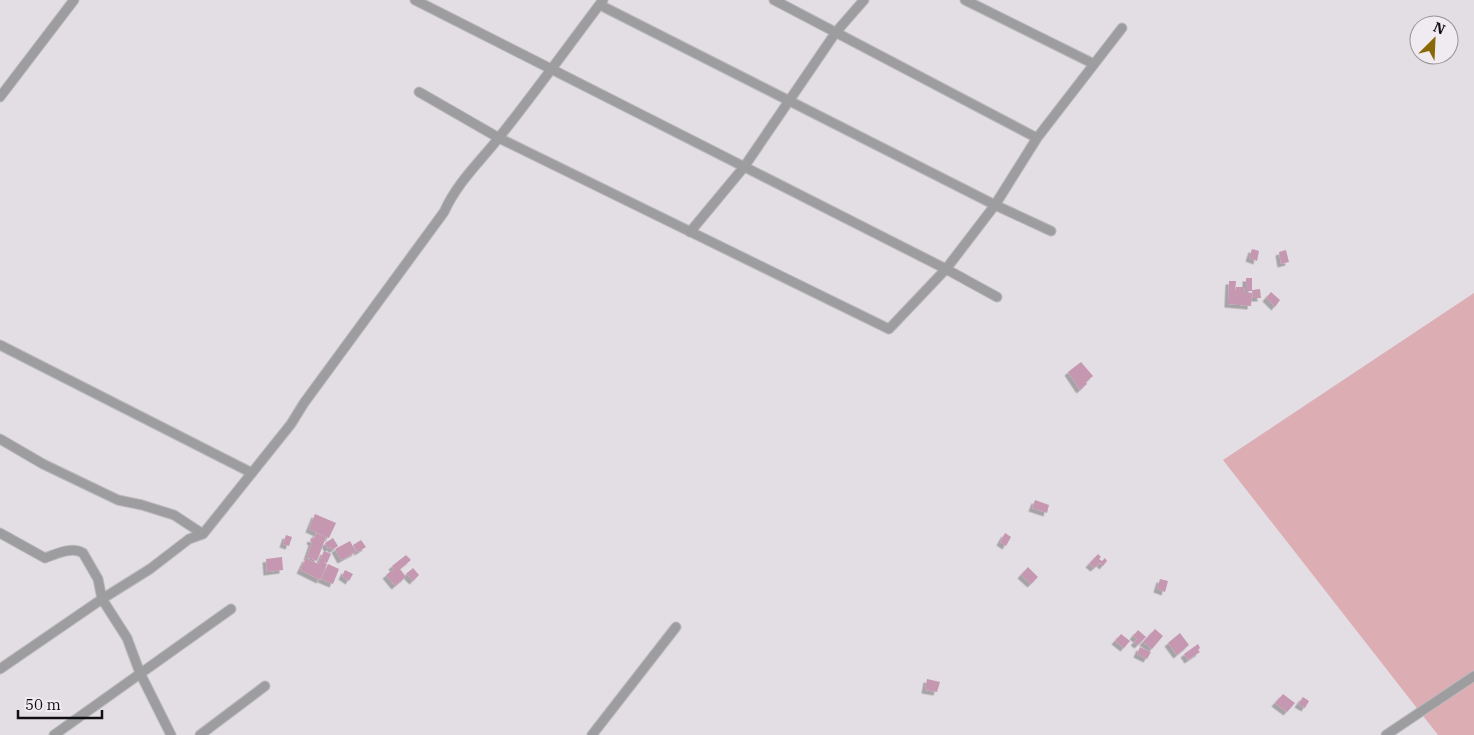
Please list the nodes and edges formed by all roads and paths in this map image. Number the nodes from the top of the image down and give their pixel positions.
1 (74, 0) edge
2 (415, 0) edge
3 (774, 0) edge
4 (864, 0) edge
5 (965, 0) edge
6 (601, 2) edge
7 (1122, 28) dead end
8 (836, 32) junction
9 (1094, 64) junction
10 (552, 70) junction
11 (419, 92) dead end
12 (0, 97) edge
13 (790, 100) junction
14 (499, 138) junction
15 (1037, 138) junction
16 (744, 168) junction
17 (995, 205) junction
18 (1051, 231) dead end
19 (690, 232) junction
20 (946, 270) junction
21 (997, 297) dead end
22 (0, 345) edge
23 (0, 440) edge
24 (252, 473) junction
25 (0, 533) edge
26 (203, 534) junction
27 (102, 598) junction
28 (231, 609) dead end
29 (676, 627) dead end
30 (0, 669) edge
31 (140, 673) junction
32 (1474, 676) edge
33 (264, 686) dead end
34 (54, 735) edge
35 (171, 735) edge
36 (200, 735) edge
37 (592, 735) edge
38 (1386, 735) edge

1 - 12 street
2 - 10 street
3 - 8 street
4 - 8 street
5 - 9 street
6 - 10 street
6 - 13 street
7 - 9 street
8 - 13 street
8 - 15 street
9 - 15 street
10 - 14 street
10 - 16 street
11 - 14 street
13 - 16 street
13 - 17 street
14 - 19 street
14 - 24 street
15 - 17 street
16 - 19 street
16 - 20 street
17 - 18 street
17 - 20 street
19 - 20 street
20 - 21 street
22 - 24 street
23 - 26 street
24 - 26 street
25 - 27 street
26 - 27 street
27 - 30 street
27 - 31 street
28 - 31 street
29 - 37 street
31 - 34 street
31 - 35 street
32 - 38 street
33 - 36 street

